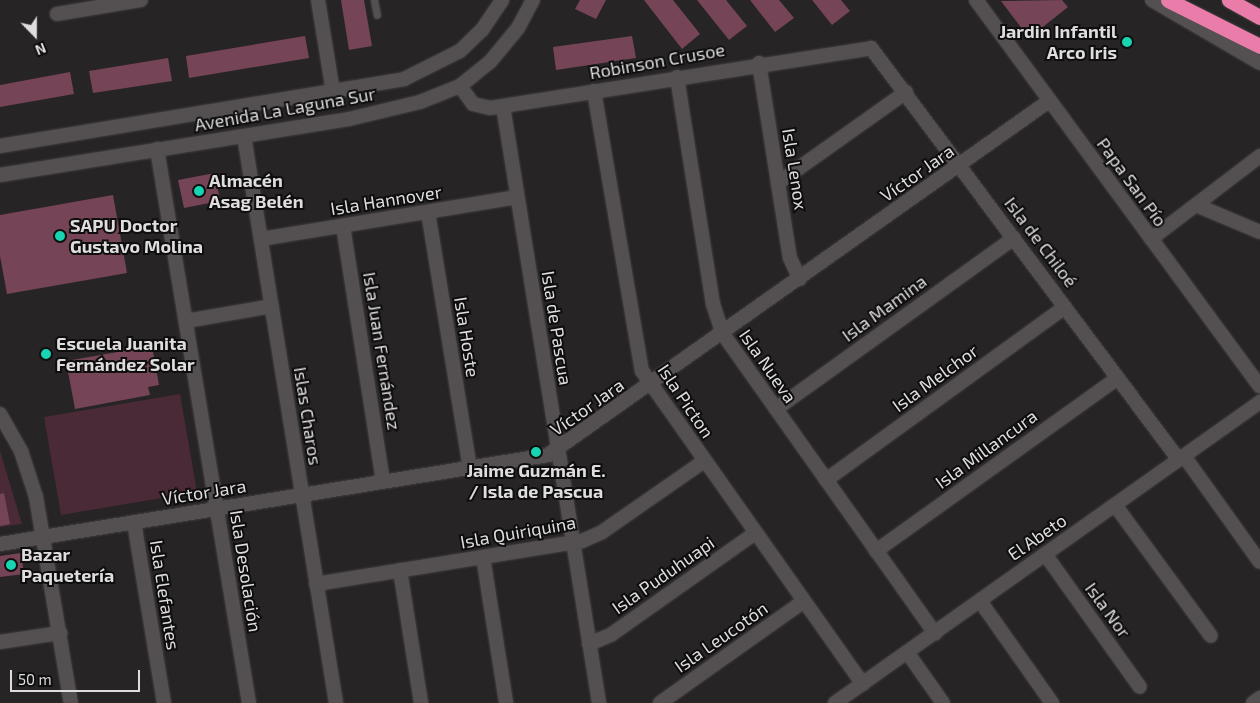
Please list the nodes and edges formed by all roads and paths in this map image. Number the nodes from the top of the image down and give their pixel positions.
1 (141, 0) edge
2 (318, 0) edge
3 (374, 0) edge
4 (502, 0) edge
5 (533, 0) edge
6 (976, 0) edge
7 (1152, 0) edge
8 (1168, 0) edge
9 (1229, 0) edge
10 (57, 14) dead end
11 (376, 15) dead end
12 (1260, 17) edge
13 (1260, 46) edge
14 (871, 48) joint
15 (759, 63) junction
16 (1260, 63) edge
17 (677, 77) junction
18 (460, 86) junction
19 (594, 91) junction
20 (333, 92) junction
21 (906, 92) junction
22 (1049, 101) junction
23 (503, 106) junction
24 (244, 136) junction
25 (0, 146) edge
26 (157, 149) junction
27 (1260, 156) edge
28 (960, 165) junction
29 (0, 175) edge
30 (778, 183) junction
31 (517, 198) junction
32 (1196, 205) junction
33 (428, 212) junction
34 (343, 226) junction
35 (1260, 232) edge
36 (1014, 238) junction
37 (261, 239) junction
38 (1151, 239) junction
39 (800, 279) junction
40 (272, 306) junction
41 (1065, 307) junction
42 (186, 321) junction
43 (723, 334) junction
44 (1118, 378) junction
45 (650, 386) junction
46 (1260, 386) edge
47 (1260, 402) edge
48 (776, 409) junction
49 (0, 414) edge
50 (558, 450) junction
51 (1181, 458) junction
52 (704, 461) junction
53 (470, 468) junction
54 (826, 480) junction
55 (384, 482) junction
56 (302, 495) junction
57 (1115, 505) junction
58 (217, 509) junction
59 (134, 522) junction
60 (755, 533) junction
61 (44, 537) junction
62 (573, 543) junction
63 (0, 544) edge
64 (876, 551) junction
65 (1045, 554) junction
66 (483, 557) junction
67 (1260, 562) edge
68 (400, 570) junction
69 (316, 584) junction
70 (980, 600) junction
71 (804, 601) junction
72 (60, 633) junction
73 (935, 633) junction
74 (1211, 636) dead end
75 (0, 642) edge
76 (589, 644) junction
77 (907, 652) junction
78 (863, 684) junction
79 (1140, 687) dead end
80 (1260, 698) edge
81 (841, 701) edge
82 (71, 703) edge
83 (164, 703) edge
84 (249, 703) edge
85 (336, 703) edge
86 (421, 703) edge
87 (506, 703) edge
88 (599, 703) edge
89 (660, 703) edge
90 (943, 703) edge
91 (1052, 703) edge
92 (1253, 703) edge

1 - 10 street
2 - 20 street
3 - 11 lane
4 - 20 street, Avenida La Laguna Sur
5 - 18 street, Avenida La Laguna Sur
6 - 22 street, Papa San Pío
7 - 16 street
8 - 13 highway
9 - 12 highway
14 - 15 street, Robinson Crusoe
14 - 21 street, Isla de Chiloé
15 - 17 street, Robinson Crusoe
15 - 30 street, Isla Lenox
17 - 19 street, Robinson Crusoe
17 - 43 street, Isla Nueva
18 - 23 street, Robinson Crusoe
18 - 24 street, Avenida La Laguna Sur
19 - 23 street, Robinson Crusoe
19 - 45 street, Isla Picton
20 - 25 street, Avenida La Laguna Sur
21 - 28 street, Isla de Chiloé
21 - 30 street
22 - 28 street, Víctor Jara
22 - 38 street, Papa San Pío
23 - 31 street, Isla de Pascua
24 - 26 street, Avenida La Laguna Sur
24 - 37 street, Islas Charos
26 - 29 street, Avenida La Laguna Sur
26 - 42 street, Isla Desolación
27 - 32 street
28 - 36 street, Isla de Chiloé
28 - 39 street, Víctor Jara
30 - 39 street, Isla Lenox
31 - 33 street, Isla Hannover
31 - 50 street, Isla de Pascua
32 - 35 street
32 - 38 street
33 - 34 street, Isla Hannover
33 - 53 street, Isla Hoste
34 - 37 street, Isla Hannover
34 - 55 street, Isla Juan Fernández
36 - 41 street, Isla de Chiloé
36 - 48 street, Isla Mamina
37 - 40 street, Islas Charos
38 - 46 street, Papa San Pío
39 - 43 street, Víctor Jara
40 - 42 street
40 - 56 street, Islas Charos
41 - 44 street, Isla de Chiloé
41 - 54 street, Isla Melchor
42 - 58 street, Isla Desolación
43 - 45 street, Víctor Jara
43 - 48 street, Isla Nueva
44 - 51 street, Isla de Chiloé
44 - 64 street, Isla Millancura
45 - 50 street, Víctor Jara
45 - 52 street, Isla Picton
47 - 51 street, El Abeto
48 - 54 street, Isla Nueva
49 - 61 street
50 - 53 street, Víctor Jara
50 - 62 street, Isla de Pascua
51 - 57 street, El Abeto
51 - 67 street, Isla de Chiloé
52 - 60 street, Isla Picton
52 - 62 street, Isla Quiriquina
53 - 55 street, Víctor Jara
54 - 64 street, Isla Nueva
55 - 56 street, Víctor Jara
56 - 58 street, Víctor Jara
56 - 69 street, Islas Charos
57 - 65 street, El Abeto
57 - 74 street
58 - 59 street, Víctor Jara
58 - 84 street, Isla Desolación
59 - 61 street, Víctor Jara
59 - 83 street, Isla Elefantes
60 - 71 street, Isla Picton
60 - 76 street, Isla Puduhuapi
61 - 63 street, Víctor Jara
61 - 72 street
62 - 66 street, Isla Quiriquina
62 - 76 street, Isla de Pascua
64 - 73 street, Isla Nueva
65 - 70 street, El Abeto
65 - 79 street, Isla Nor
66 - 68 street, Isla Quiriquina
66 - 87 street
68 - 69 street, Isla Quiriquina
68 - 86 street
69 - 85 street, Islas Charos
70 - 73 street, El Abeto
70 - 91 street
71 - 78 street, Isla Picton
71 - 89 street, Isla Leucotón
72 - 75 street
72 - 82 street
73 - 77 street, El Abeto
76 - 88 street, Isla de Pascua
77 - 78 street, El Abeto
77 - 90 street
78 - 81 street, El Abeto
80 - 92 street

